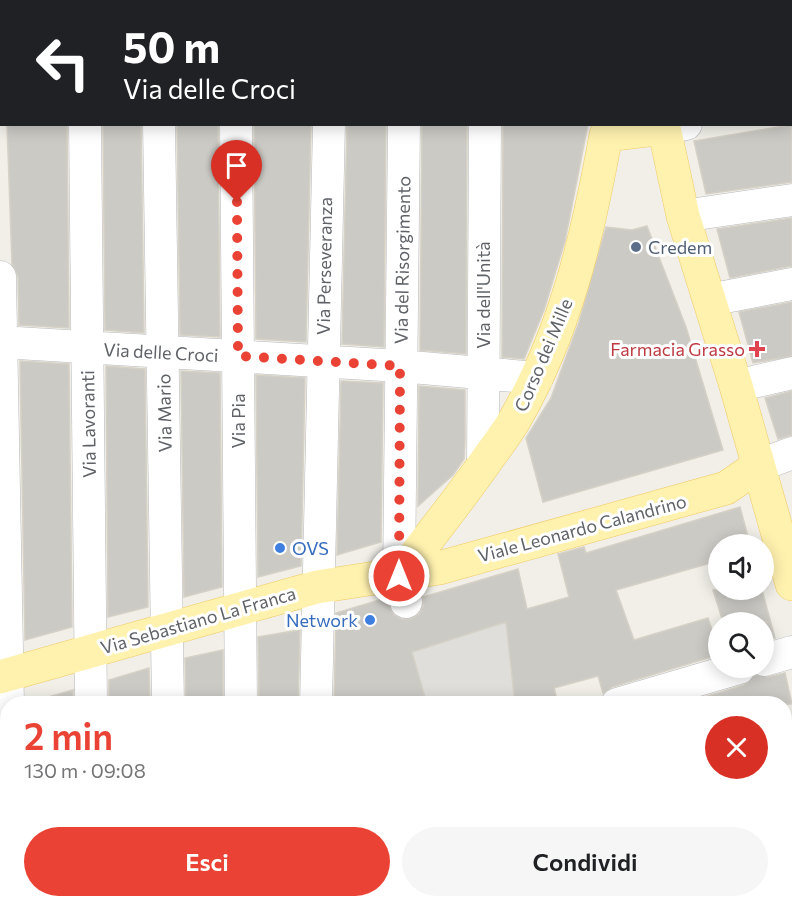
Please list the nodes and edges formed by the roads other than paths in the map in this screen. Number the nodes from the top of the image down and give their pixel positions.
1 (85, 126) edge
2 (159, 126) edge
3 (236, 126) edge
4 (329, 126) edge
5 (404, 126) edge
6 (484, 126) edge
7 (672, 126) edge
8 (606, 130) edge
9 (792, 200) edge
10 (683, 216) junction
11 (0, 277) edge
12 (792, 284) edge
13 (710, 300) junction
14 (2, 343) edge
15 (87, 349) junction
16 (163, 354) junction
17 (238, 356) junction
18 (322, 362) junction
19 (400, 366) junction
20 (483, 372) junction
21 (792, 373) edge
22 (537, 378) junction
23 (736, 387) junction
24 (792, 453) edge
25 (483, 465) junction
26 (758, 466) junction
27 (792, 584) edge
28 (317, 586) junction
29 (403, 589) junction
30 (239, 609) junction
31 (167, 629) junction
32 (91, 651) junction
33 (792, 652) edge
34 (774, 657) edge
35 (708, 677) edge
36 (5, 685) edge
37 (92, 696) edge
38 (168, 696) edge
39 (241, 696) edge
40 (316, 696) edge
41 (646, 696) edge

1 - 15 street, Via Lavoranti
2 - 16 street, Via Mario
3 - 17 street, Via Pia
4 - 18 street, Via Perseveranza
5 - 19 street, Via del Risorgimento
6 - 20 street, Via dell'Unità
7 - 8 main road
7 - 10 main road
8 - 22 main road, Corso dei Mille
9 - 10 street
10 - 13 main road
11 - 14 street
12 - 13 street
13 - 23 main road
14 - 15 street, Via delle Croci
14 - 36 street
15 - 16 street, Via delle Croci
15 - 32 street, Via Lavoranti
16 - 17 street, Via delle Croci
16 - 31 street, Via Mario
17 - 18 street, Via delle Croci
17 - 30 street, Via Pia
18 - 19 street, Via delle Croci
18 - 28 street, Via Perseveranza
19 - 20 street, Via delle Croci
19 - 29 street, Via del Risorgimento
20 - 22 street, Via delle Croci
20 - 25 street, Via dell'Unità
21 - 23 street
22 - 25 main road, Corso dei Mille
23 - 26 main road
24 - 26 street
25 - 29 main road, Corso dei Mille
26 - 27 main road
26 - 29 main road, Viale Leonardo Calandrino
28 - 29 main road, Via Sebastiano La Franca
28 - 30 main road, Via Sebastiano La Franca
28 - 40 street, Via Perseveranza
30 - 31 main road, Via Sebastiano La Franca
30 - 39 street, Via Pia
31 - 32 main road, Via Sebastiano La Franca
31 - 38 street, Via Mario
32 - 36 main road, Via Sebastiano La Franca
32 - 37 street, Via Lavoranti
33 - 34 street
35 - 41 street

